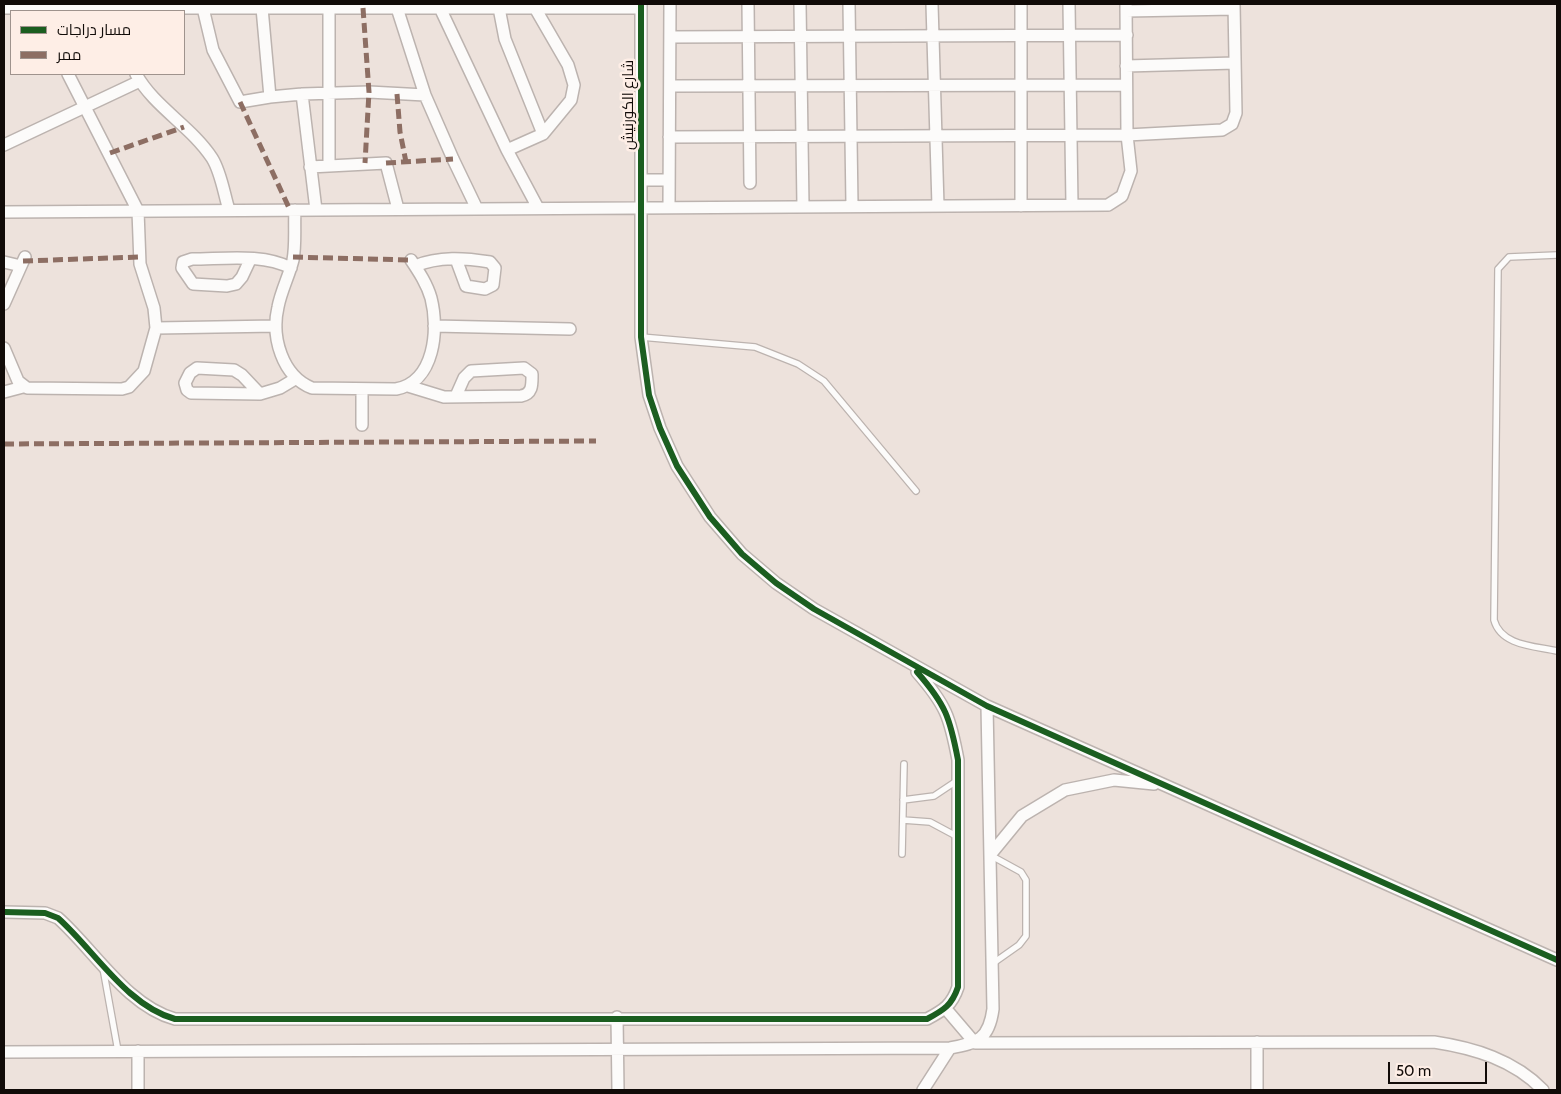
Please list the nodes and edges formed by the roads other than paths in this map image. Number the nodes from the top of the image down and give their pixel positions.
1 (670, 4) edge
2 (748, 4) edge
3 (800, 4) edge
4 (849, 4) edge
5 (932, 4) edge
6 (1021, 4) edge
7 (1069, 4) edge
8 (230, 6) edge
9 (514, 6) edge
10 (641, 6) edge
11 (1234, 6) edge
12 (1126, 7) edge
13 (1193, 7) edge
14 (4, 8) edge
15 (35, 8) edge
16 (203, 8) junction
17 (262, 8) junction
18 (329, 8) junction
19 (397, 8) junction
20 (440, 8) junction
21 (500, 8) junction
22 (535, 8) junction
23 (101, 10) edge
24 (1021, 35) junction
25 (1070, 35) junction
26 (1127, 35) junction
27 (748, 36) junction
28 (800, 36) junction
29 (850, 36) junction
30 (933, 36) junction
31 (670, 37) junction
32 (1235, 63) junction
33 (1126, 66) junction
34 (69, 75) edge
35 (138, 78) edge
36 (1070, 85) junction
37 (1126, 85) junction
38 (670, 86) junction
39 (749, 86) junction
40 (801, 86) junction
41 (850, 86) junction
42 (934, 86) junction
43 (1021, 86) junction
44 (302, 94) junction
45 (329, 94) junction
46 (425, 95) junction
47 (270, 97) junction
48 (86, 107) junction
49 (543, 134) junction
50 (1021, 135) junction
51 (1071, 135) junction
52 (1127, 135) junction
53 (749, 136) junction
54 (802, 136) junction
55 (851, 136) junction
56 (936, 136) junction
57 (669, 137) junction
58 (4, 145) edge
59 (507, 150) junction
60 (329, 165) junction
61 (310, 167) junction
62 (641, 180) junction
63 (669, 180) junction
64 (750, 183) dead end
65 (803, 206) junction
66 (852, 206) junction
67 (938, 206) junction
68 (1021, 206) junction
69 (1072, 206) junction
70 (641, 207) junction
71 (538, 208) junction
72 (669, 208) junction
73 (398, 209) junction
74 (477, 209) junction
75 (229, 210) junction
76 (295, 210) junction
77 (316, 210) junction
78 (138, 211) junction
79 (4, 212) edge
80 (1557, 254) edge
81 (456, 259) dead end
82 (250, 260) junction
83 (4, 262) edge
84 (291, 268) junction
85 (4, 304) edge
86 (276, 326) junction
87 (434, 326) junction
88 (156, 328) junction
89 (570, 329) dead end
90 (641, 337) junction
91 (4, 348) edge
92 (295, 379) junction
93 (23, 386) junction
94 (408, 386) junction
95 (362, 389) junction
96 (4, 392) edge
97 (260, 394) junction
98 (456, 396) junction
99 (362, 425) dead end
100 (916, 490) dead end
101 (1557, 651) edge
102 (911, 665) junction
103 (987, 706) junction
104 (904, 764) dead end
105 (958, 780) junction
106 (1165, 786) junction
107 (903, 800) junction
108 (903, 820) junction
109 (958, 837) junction
110 (902, 854) dead end
111 (990, 855) junction
112 (4, 912) edge
113 (1557, 960) edge
114 (102, 964) junction
115 (992, 964) junction
116 (946, 1009) junction
117 (617, 1017) junction
118 (1257, 1042) junction
119 (975, 1043) junction
120 (950, 1048) junction
121 (617, 1049) junction
122 (118, 1051) junction
123 (138, 1051) junction
124 (4, 1052) edge
125 (138, 1090) edge
126 (618, 1090) edge
127 (923, 1090) edge
128 (1257, 1090) edge
129 (1544, 1090) edge

1 - 31 street
2 - 27 street
3 - 28 street
4 - 29 street
5 - 30 street
6 - 24 street
7 - 25 street
8 - 16 street
8 - 17 street
9 - 21 street
9 - 22 street
10 - 22 street
10 - 62 street, شارع الكورنيش
11 - 13 street
11 - 32 street
12 - 13 street
12 - 26 street
14 - 15 street
15 - 23 street
16 - 23 street
16 - 47 street
17 - 18 street
17 - 47 street
18 - 19 street
18 - 45 street
19 - 20 street
19 - 46 street
20 - 21 street
20 - 59 street
21 - 49 street
22 - 49 street
24 - 25 street
24 - 30 street
24 - 43 street
25 - 26 street
25 - 36 street
26 - 33 street
27 - 28 street
27 - 31 street
27 - 39 street
28 - 29 street
28 - 40 street
29 - 30 street
29 - 41 street
30 - 42 street
31 - 38 street
32 - 33 street
32 - 52 street
33 - 37 street
34 - 48 street
35 - 48 street
35 - 75 street
36 - 37 street
36 - 43 street
36 - 51 street
37 - 52 street
38 - 39 street
38 - 57 street
39 - 40 street
39 - 53 street
40 - 41 street
40 - 54 street
41 - 42 street
41 - 55 street
42 - 43 street
42 - 56 street
43 - 50 street
44 - 45 street
44 - 47 street
44 - 61 street
45 - 46 street
45 - 60 street
46 - 74 street
48 - 58 street
48 - 78 street
49 - 59 street
50 - 51 street
50 - 56 street
50 - 68 street
51 - 52 street
51 - 69 street
52 - 69 street
53 - 54 street
53 - 57 street
53 - 64 street
54 - 55 street
54 - 65 street
55 - 56 street
55 - 66 street
56 - 67 street
57 - 63 street
59 - 71 street
60 - 61 street
60 - 73 street
61 - 77 street
62 - 63 street
62 - 70 street, شارع الكورنيش
63 - 72 street
65 - 66 street
65 - 72 street
66 - 67 street
67 - 68 street
68 - 69 street
70 - 71 street
70 - 72 street
70 - 90 street, شارع الكورنيش
71 - 74 street
73 - 74 street
73 - 77 street
75 - 76 street
75 - 78 street
76 - 77 street
76 - 84 street
78 - 79 street
78 - 88 street
80 - 101 lane
81 - 87 street
82 - 82 street
82 - 84 street
83 - 85 street
84 - 86 street
86 - 88 street
86 - 92 street
87 - 89 street
87 - 94 street
88 - 93 street
90 - 100 lane
90 - 102 street, شارع الكورنيش
91 - 93 street
92 - 95 street
92 - 97 street
93 - 96 street
94 - 95 street
94 - 98 street
95 - 99 street
97 - 97 street
98 - 98 street
102 - 103 street, شارع الكورنيش
102 - 105 street
103 - 106 street, شارع الكورنيش
103 - 111 street
104 - 107 lane
105 - 107 lane
105 - 109 street
106 - 111 street
106 - 113 street, شارع الكورنيش
107 - 108 lane
108 - 109 lane
108 - 110 lane
109 - 116 street
111 - 115 street
111 - 115 lane
112 - 114 street
114 - 117 street
114 - 122 lane
115 - 119 street
116 - 117 street
116 - 119 street
117 - 121 street
118 - 119 street
118 - 128 street
118 - 129 street
119 - 120 street
120 - 121 street
120 - 127 street
121 - 123 street
121 - 126 street
122 - 123 street
122 - 124 street
123 - 125 street

